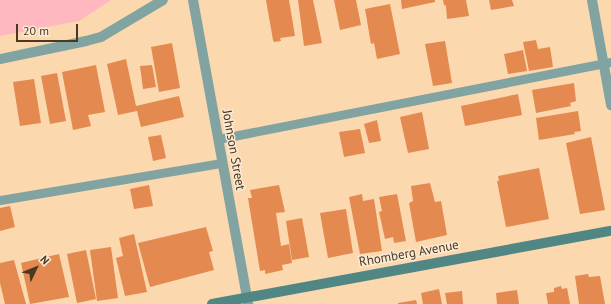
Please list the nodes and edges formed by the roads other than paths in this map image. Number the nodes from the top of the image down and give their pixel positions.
1 (163, 0) edge
2 (193, 0) edge
3 (592, 0) edge
4 (0, 59) edge
5 (607, 63) edge
6 (611, 105) edge
7 (218, 139) junction
8 (222, 163) junction
9 (0, 200) edge
10 (611, 231) edge
11 (247, 300) edge
12 (212, 304) edge

1 - 4 street
2 - 7 street, Johnson Street
3 - 5 street
5 - 6 street
5 - 7 lane
7 - 8 street, Johnson Street
8 - 9 lane
8 - 11 street, Johnson Street
10 - 11 main road, Rhomberg Avenue
11 - 12 main road, Rhomberg Avenue

